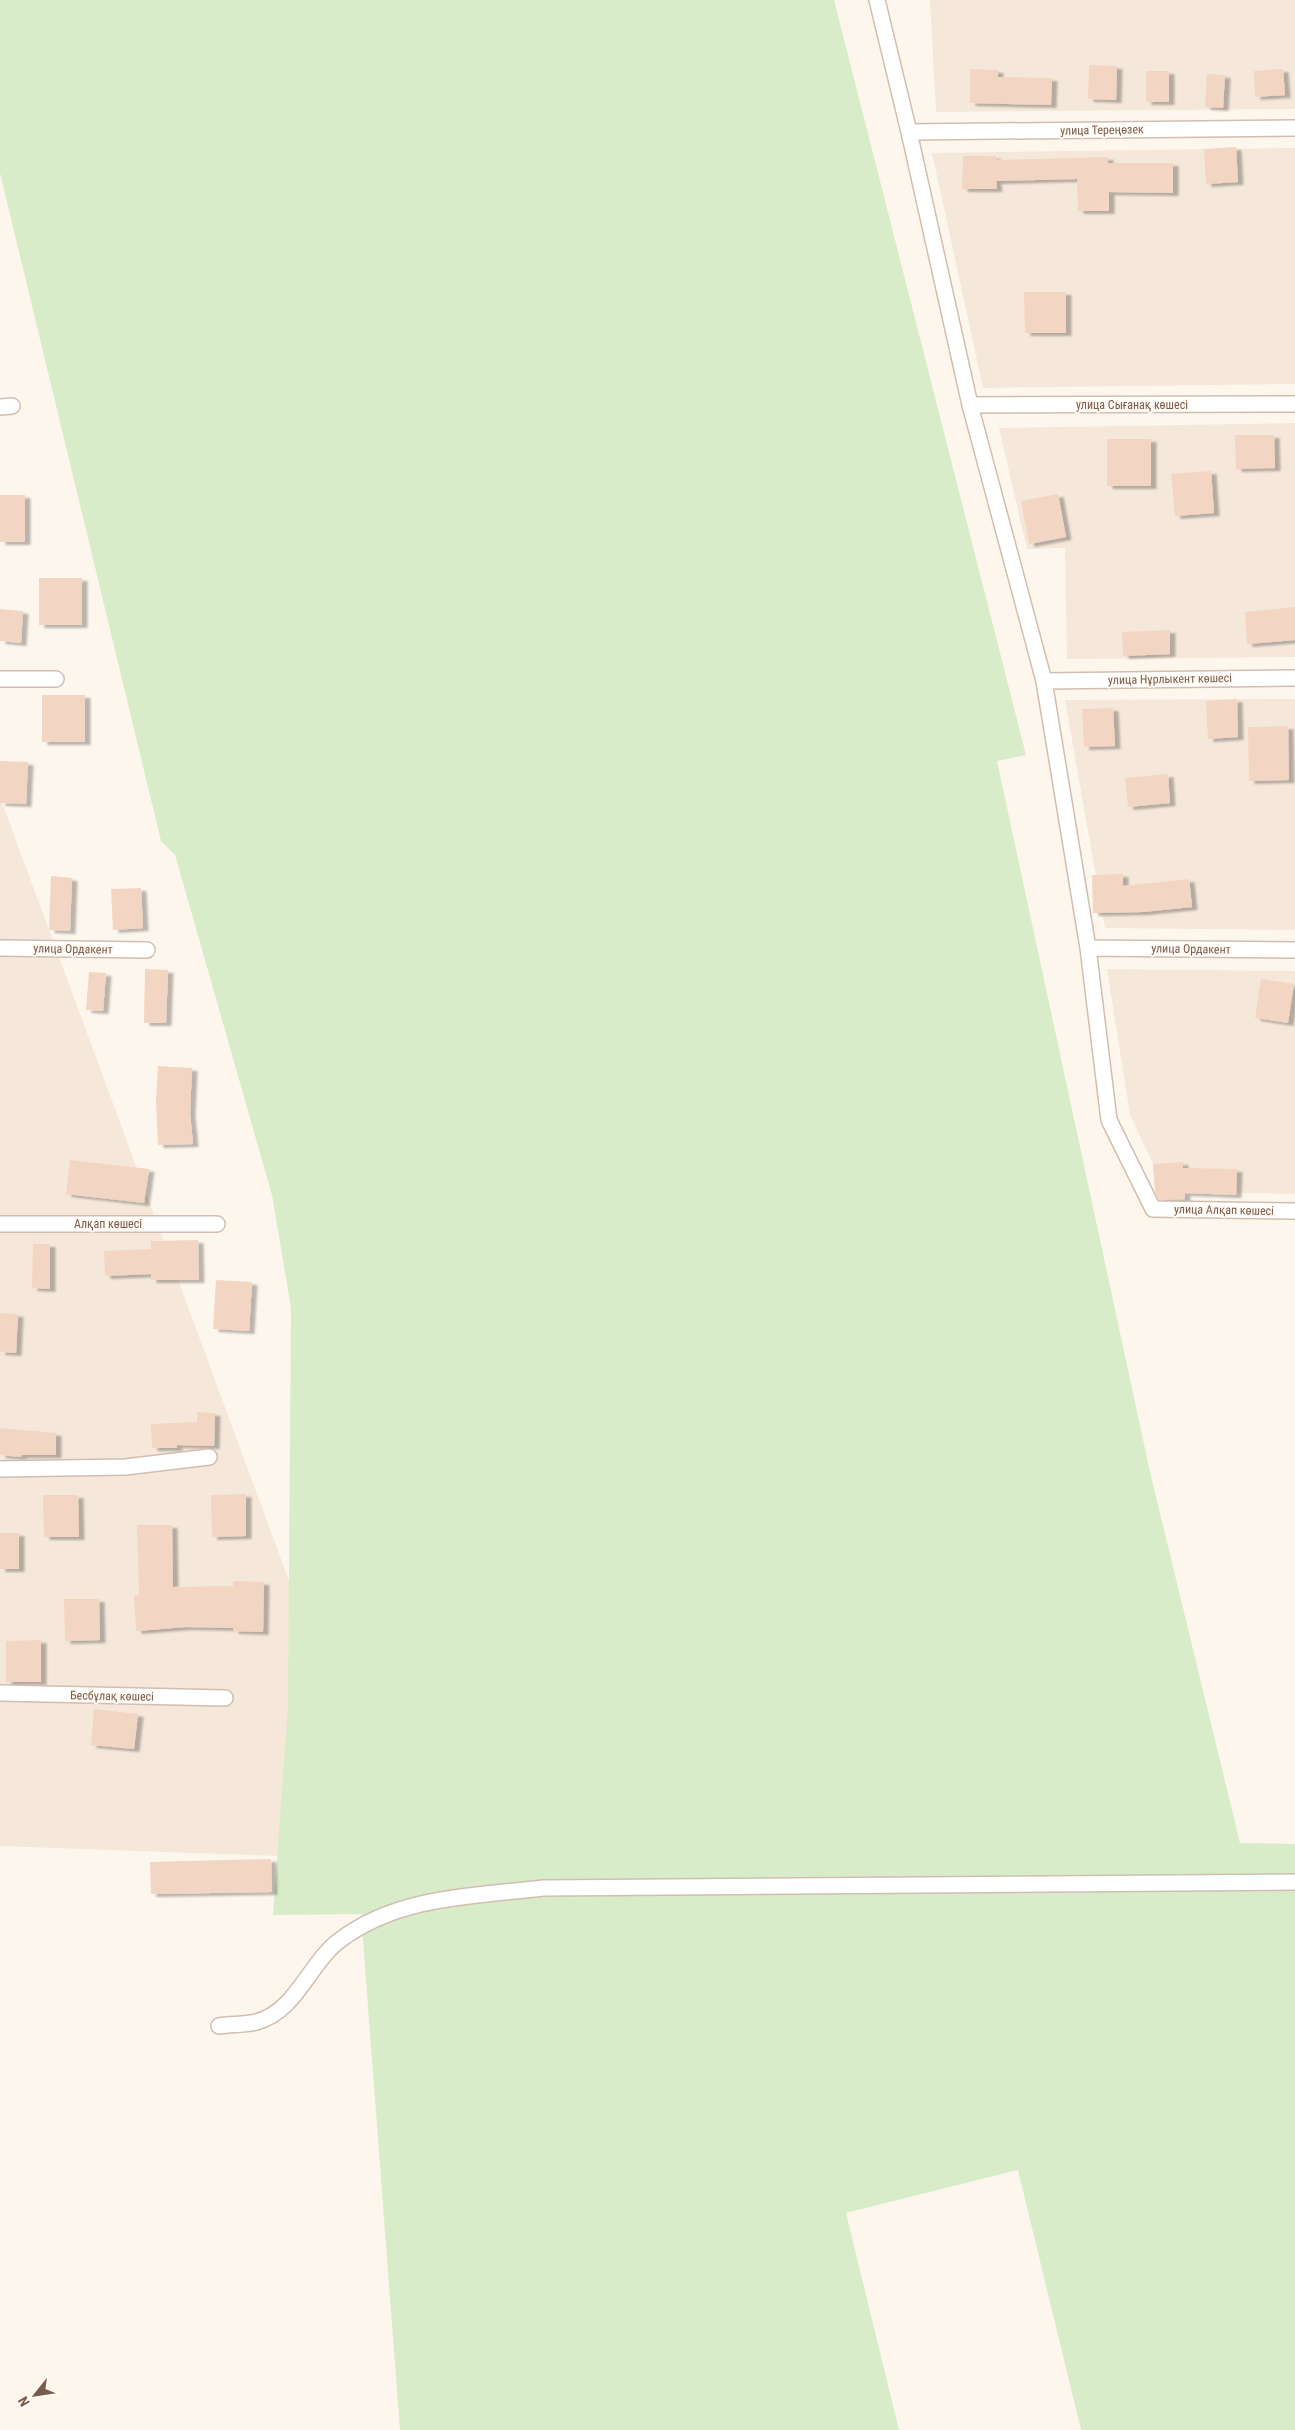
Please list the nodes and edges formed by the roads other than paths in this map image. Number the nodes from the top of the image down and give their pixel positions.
1 (877, 0) edge
2 (1295, 128) edge
3 (909, 132) junction
4 (1295, 404) edge
5 (970, 405) junction
6 (1295, 678) edge
7 (0, 679) edge
8 (56, 679) dead end
9 (1044, 680) junction
10 (0, 948) edge
11 (1088, 948) junction
12 (147, 950) dead end
13 (1295, 950) edge
14 (1295, 1211) edge
15 (0, 1224) edge
16 (217, 1224) dead end
17 (209, 1457) dead end
18 (0, 1469) edge
19 (0, 1694) edge
20 (225, 1698) dead end
21 (1295, 1882) edge
22 (219, 2026) dead end

1 - 3 street
2 - 3 street, улица Тереңөзек
3 - 5 street
4 - 5 street, улица Сығанақ көшесі
5 - 9 street
6 - 9 street, улица Нұрлыкент көшесі
7 - 8 street
9 - 11 street
10 - 12 street, улица Ордакент
11 - 13 street, улица Ордакент
11 - 14 street, улица Алқап көшесі
15 - 16 street, Алқап көшесі
17 - 18 street
19 - 20 street, Бесбұлақ көшесі
21 - 22 street

